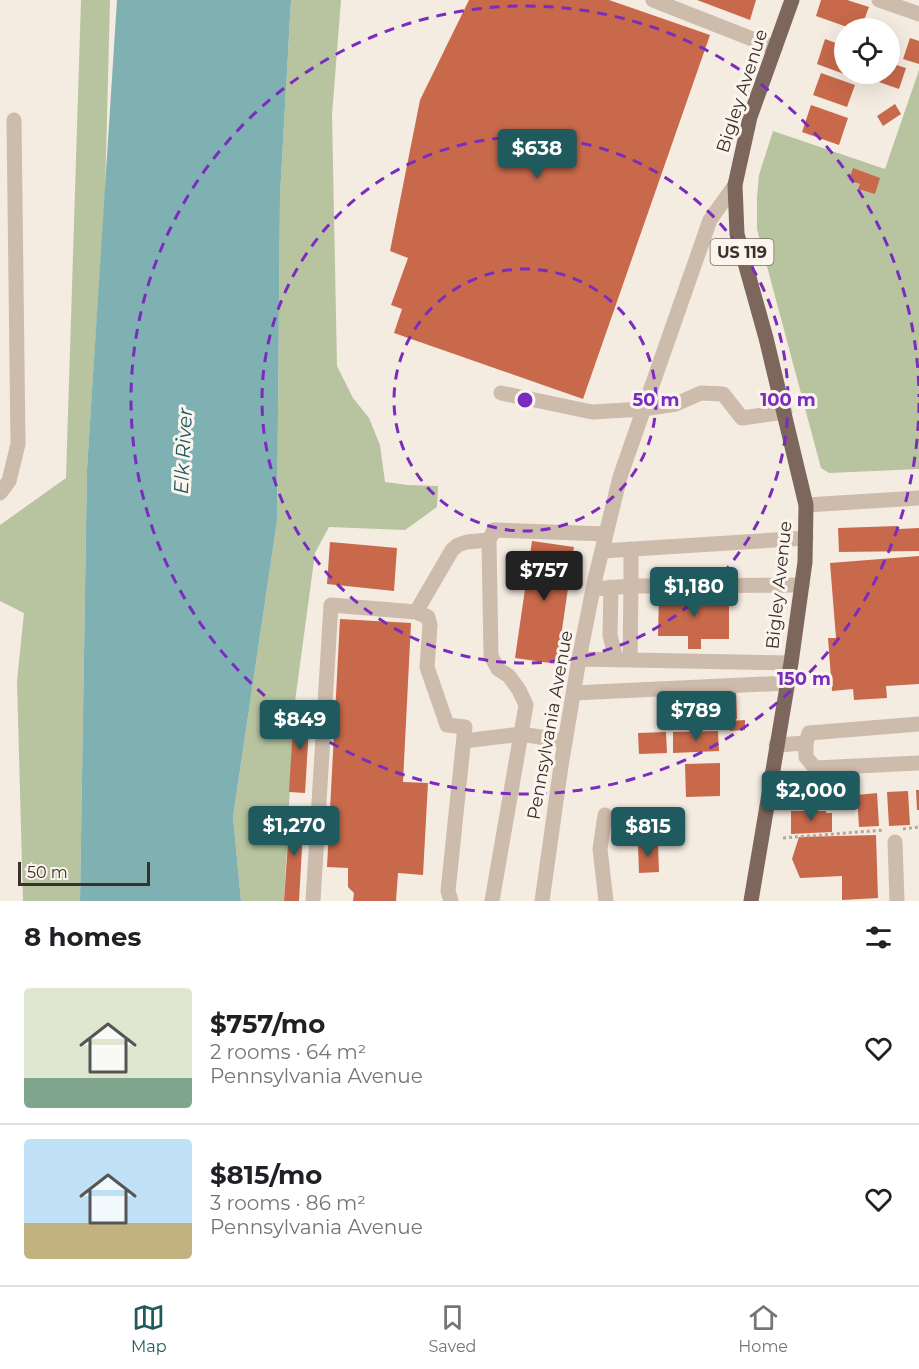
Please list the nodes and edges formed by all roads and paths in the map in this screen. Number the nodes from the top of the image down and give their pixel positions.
1 (653, 0) edge
2 (792, 0) edge
3 (879, 0) edge
4 (919, 14) edge
5 (775, 48) junction
6 (14, 120) dead end
7 (735, 185) junction
8 (501, 393) dead end
9 (643, 409) junction
10 (785, 412) junction
11 (0, 494) edge
12 (919, 498) edge
13 (806, 505) junction
14 (606, 534) junction
15 (806, 538) junction
16 (489, 540) junction
17 (632, 549) junction
18 (602, 551) junction
19 (802, 585) junction
20 (631, 586) junction
21 (611, 587) junction
22 (594, 589) junction
23 (416, 612) junction
24 (579, 659) junction
25 (623, 660) junction
26 (791, 663) junction
27 (787, 683) junction
28 (573, 693) junction
29 (919, 724) edge
30 (521, 734) junction
31 (464, 741) junction
32 (565, 741) junction
33 (806, 743) junction
34 (776, 745) junction
35 (919, 763) edge
36 (605, 815) dead end
37 (919, 827) edge
38 (892, 834) junction
39 (783, 838) dead end
40 (313, 901) edge
41 (451, 901) edge
42 (492, 901) edge
43 (542, 901) edge
44 (606, 901) edge
45 (751, 901) edge
46 (897, 901) edge

1 - 5 street
2 - 5 main road, Bigley Avenue / US 119
3 - 4 street
5 - 7 main road, Bigley Avenue / US 119
6 - 11 street
7 - 9 street, Pennsylvania Avenue
7 - 10 main road, Bigley Avenue / US 119
8 - 9 street
9 - 10 street
9 - 14 street, Pennsylvania Avenue
10 - 13 main road, Bigley Avenue / US 119
12 - 13 street
13 - 15 main road, Bigley Avenue / US 119
14 - 16 street
14 - 18 street, Pennsylvania Avenue
15 - 17 street
15 - 19 main road, Bigley Avenue / US 119
16 - 23 street
16 - 30 street
17 - 18 street
17 - 20 street
18 - 22 street, Pennsylvania Avenue
19 - 20 street
19 - 26 main road, Bigley Avenue / US 119
20 - 21 street
20 - 25 street
21 - 22 street
21 - 25 street
22 - 24 street, Pennsylvania Avenue
23 - 31 street
23 - 40 street
24 - 25 street
24 - 28 street, Pennsylvania Avenue
25 - 26 street
26 - 27 main road, Bigley Avenue / US 119
27 - 28 street
27 - 34 main road, Bigley Avenue / US 119
28 - 32 street, Pennsylvania Avenue
29 - 33 street
30 - 31 street
30 - 32 street
30 - 42 street
31 - 41 street
32 - 43 street, Pennsylvania Avenue
33 - 34 street
33 - 35 street
34 - 45 main road, Bigley Avenue / US 119
36 - 44 street
37 - 38 path
38 - 39 path
38 - 46 street

